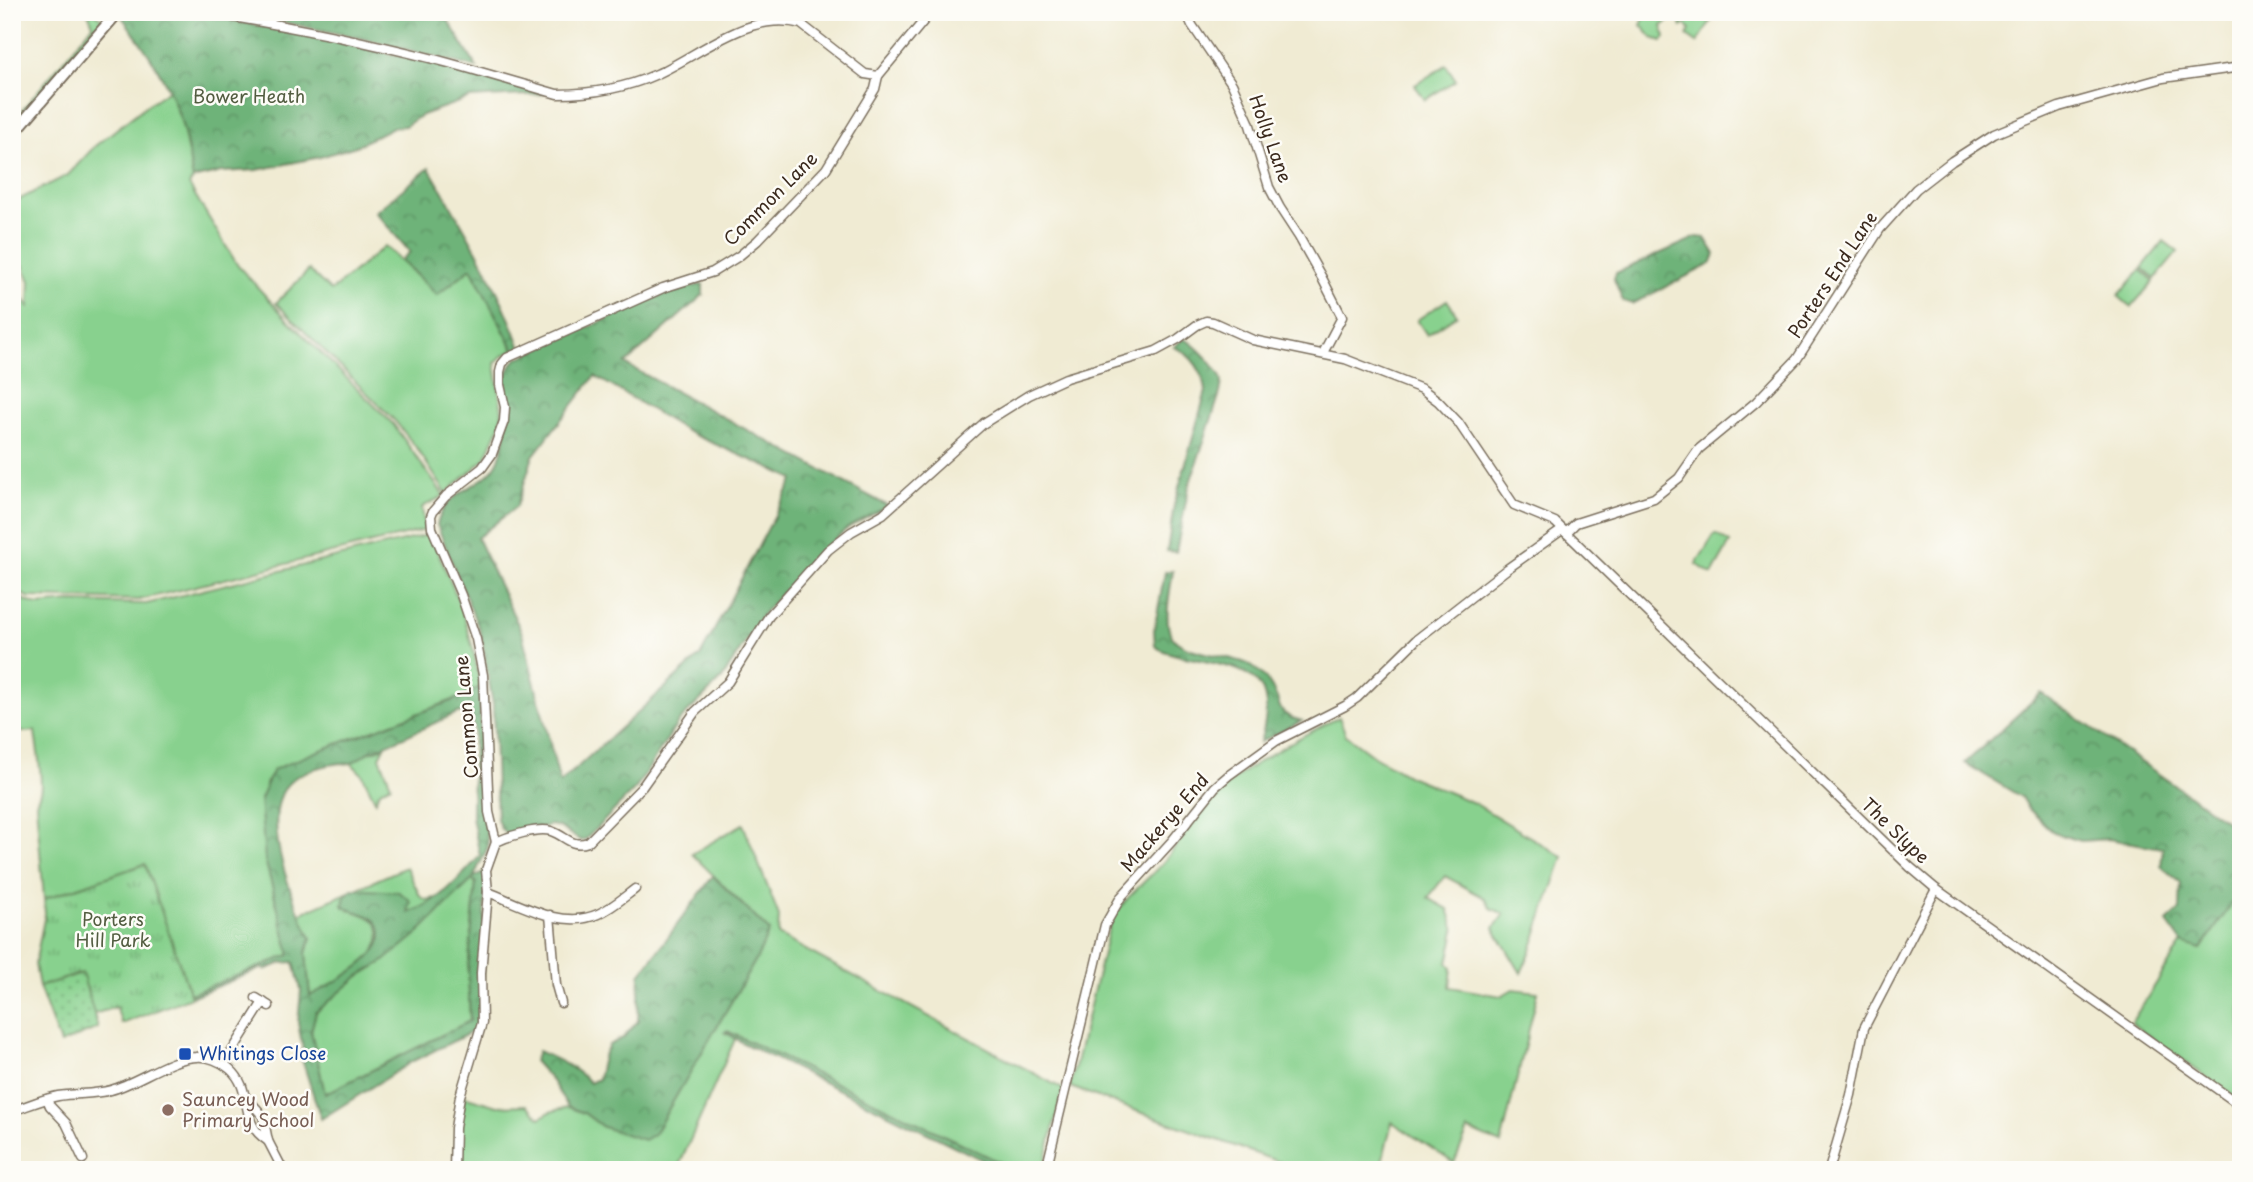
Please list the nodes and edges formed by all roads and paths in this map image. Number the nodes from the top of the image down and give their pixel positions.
1 (118, 12) edge
2 (204, 12) edge
3 (932, 12) edge
4 (1186, 12) edge
5 (2241, 67) edge
6 (877, 76) junction
7 (12, 135) edge
8 (1323, 353) junction
9 (1552, 519) junction
10 (1576, 523) junction
11 (1564, 531) junction
12 (496, 842) junction
13 (635, 889) dead end
14 (1936, 889) junction
15 (488, 892) junction
16 (550, 915) junction
17 (262, 1002) dead end
18 (561, 1003) dead end
19 (224, 1064) junction
20 (247, 1098) junction
21 (47, 1099) junction
22 (2241, 1106) edge
23 (12, 1111) edge
24 (263, 1116) junction
25 (250, 1123) junction
26 (268, 1141) junction
27 (83, 1158) dead end
28 (283, 1170) edge
29 (454, 1170) edge
30 (1046, 1170) edge
31 (1829, 1170) edge

1 - 7 main road
2 - 6 street
3 - 6 street
4 - 8 street, Holly Lane
5 - 10 street, Porters End Lane
6 - 12 street, Common Lane
8 - 9 street
8 - 12 street
9 - 10 street
9 - 11 street, The Slype
10 - 11 street, Porters End Lane
11 - 14 street, The Slype
11 - 30 street, Mackerye End
12 - 15 street, Common Lane
13 - 16 street
14 - 22 street, The Slype
14 - 31 street
15 - 16 street
15 - 29 street, Common Lane
16 - 18 street
17 - 19 street
19 - 20 street
19 - 21 street
20 - 24 street
20 - 25 street
21 - 23 street
21 - 27 street
24 - 25 street
24 - 26 street
25 - 26 street
26 - 28 street

